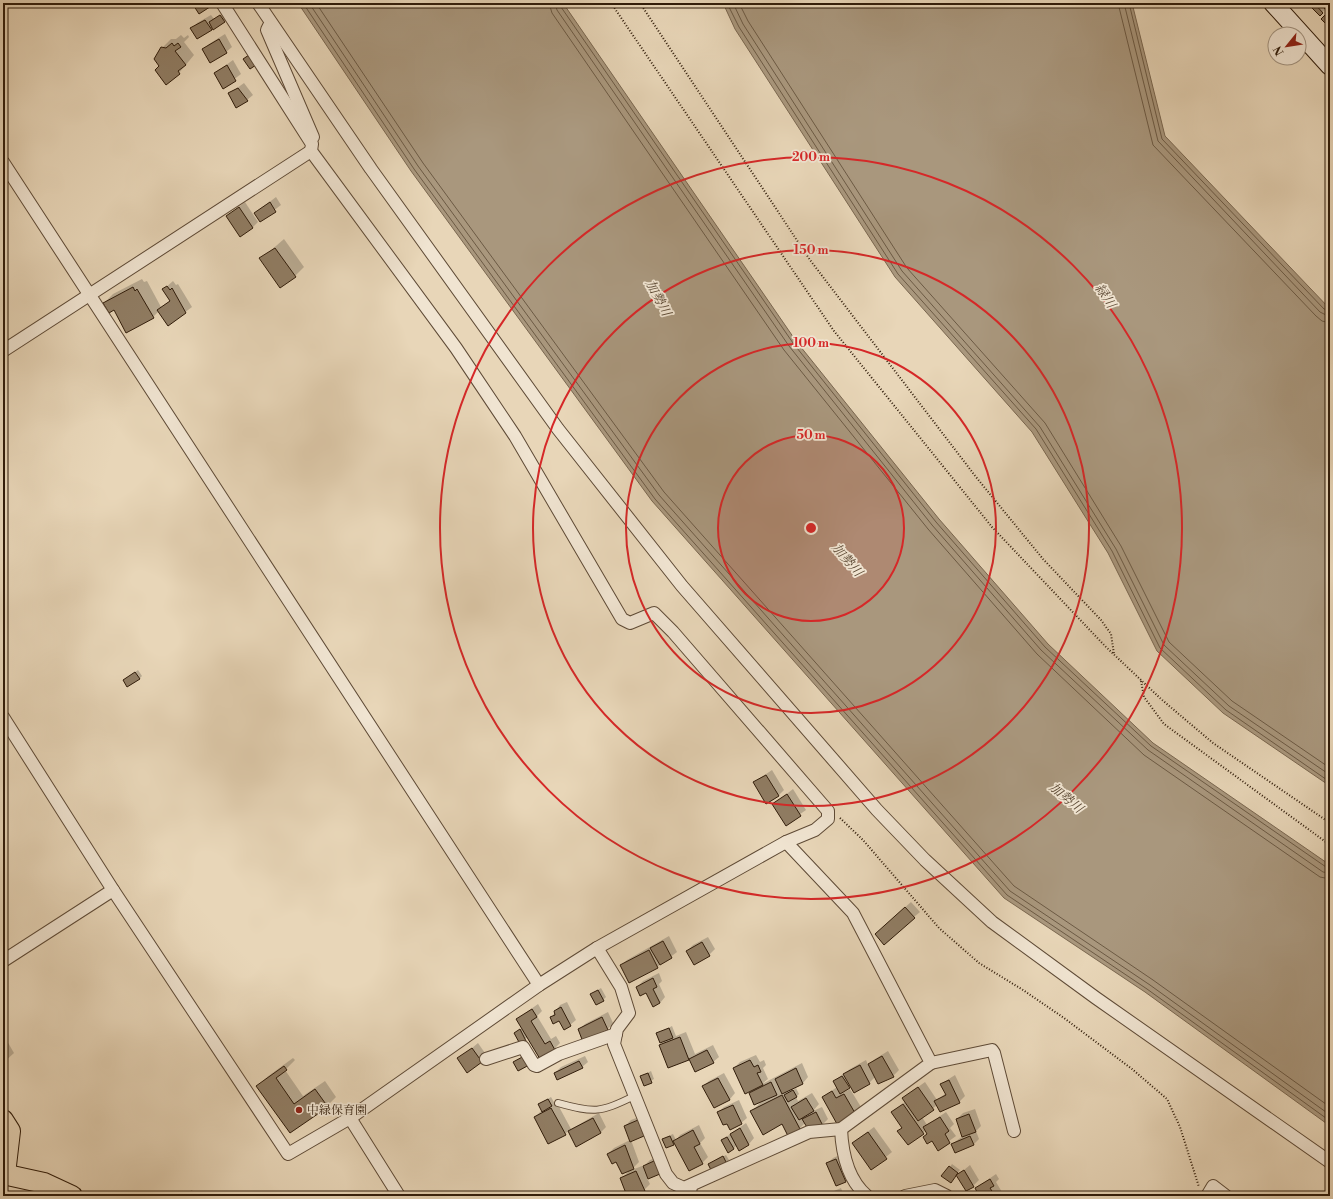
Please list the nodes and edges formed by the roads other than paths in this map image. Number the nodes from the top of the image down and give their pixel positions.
1 (222, 3) edge
2 (258, 3) edge
3 (1273, 3) edge
4 (270, 23) junction
5 (1330, 66) edge
6 (311, 148) junction
7 (3, 162) edge
8 (90, 295) junction
9 (3, 351) edge
10 (3, 717) edge
11 (786, 842) junction
12 (113, 890) junction
13 (597, 948) junction
14 (3, 961) edge
15 (539, 985) junction
16 (616, 1034) junction
17 (486, 1059) dead end
18 (931, 1063) junction
19 (634, 1096) junction
20 (558, 1103) dead end
21 (350, 1118) junction
22 (3, 1120) edge
23 (841, 1129) junction
24 (1014, 1131) dead end
25 (1330, 1162) edge
26 (4, 1174) edge
27 (694, 1184) junction
28 (1203, 1193) edge
29 (72, 1196) edge
30 (399, 1196) edge
31 (693, 1196) edge
32 (867, 1196) edge
33 (905, 1196) edge
34 (947, 1196) edge
35 (1226, 1196) edge

1 - 6 street
2 - 4 street
3 - 5 main road
4 - 6 street
4 - 25 street
6 - 8 street
6 - 11 street
7 - 8 street
8 - 9 street
8 - 15 street
10 - 12 street
11 - 13 street
11 - 18 street
12 - 14 street
12 - 21 street
13 - 15 street
13 - 16 street
15 - 21 street
16 - 17 street
16 - 19 street
18 - 23 street
18 - 24 street
19 - 20 lane
19 - 27 street
21 - 30 street
22 - 26 main road
23 - 27 street
23 - 32 street
26 - 29 main road
27 - 31 lane
28 - 35 street
33 - 34 street

